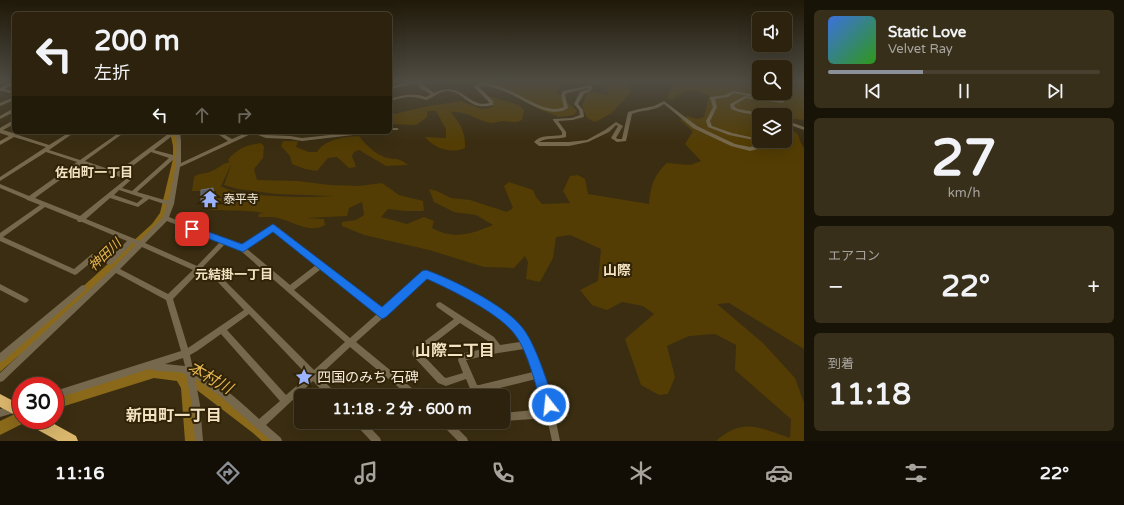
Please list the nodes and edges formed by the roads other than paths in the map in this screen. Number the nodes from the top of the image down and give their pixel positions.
1 (471, 102) edge
2 (491, 102) edge
3 (528, 102) edge
4 (565, 102) edge
5 (577, 102) edge
6 (713, 102) edge
7 (736, 102) edge
8 (12, 111) edge
9 (752, 112) edge
10 (0, 118) edge
11 (12, 123) edge
12 (792, 124) edge
13 (392, 129) edge
14 (397, 129) dead end
15 (804, 129) edge
16 (0, 130) edge
17 (12, 133) edge
18 (16, 134) edge
19 (70, 134) edge
20 (120, 134) edge
21 (175, 134) edge
22 (177, 134) edge
23 (220, 134) edge
24 (249, 134) edge
25 (257, 134) edge
26 (353, 134) edge
27 (752, 138) edge
28 (232, 142) junction
29 (0, 143) edge
30 (51, 147) junction
31 (754, 148) edge
32 (45, 150) junction
33 (149, 150) junction
34 (81, 162) junction
35 (178, 166) junction
36 (118, 174) junction
37 (0, 179) edge
38 (0, 186) edge
39 (118, 188) junction
40 (133, 193) junction
41 (109, 195) junction
42 (146, 198) junction
43 (29, 199) junction
44 (168, 204) junction
45 (44, 205) junction
46 (166, 218) junction
47 (80, 220) junction
48 (0, 237) edge
49 (137, 242) junction
50 (224, 242) junction
51 (243, 249) junction
52 (321, 265) junction
53 (198, 269) junction
54 (115, 270) junction
55 (0, 287) edge
56 (83, 288) dead end
57 (290, 289) junction
58 (169, 298) junction
59 (26, 300) dead end
60 (440, 306) dead end
61 (249, 310) junction
62 (382, 314) junction
63 (460, 319) junction
64 (221, 329) junction
65 (351, 343) junction
66 (526, 345) junction
67 (498, 349) junction
68 (185, 353) junction
69 (0, 358) edge
70 (149, 365) junction
71 (190, 373) junction
72 (539, 374) junction
73 (468, 375) junction
74 (313, 376) junction
75 (0, 378) edge
76 (326, 389) edge
77 (407, 389) edge
78 (476, 389) edge
79 (491, 389) edge
80 (64, 392) edge
81 (0, 400) edge
82 (285, 400) junction
83 (12, 406) edge
84 (12, 411) edge
85 (0, 413) edge
86 (550, 413) junction
87 (510, 416) edge
88 (259, 425) junction
89 (50, 429) edge
90 (366, 429) edge
91 (452, 429) edge
92 (71, 441) edge
93 (199, 441) edge
94 (278, 441) edge
95 (377, 441) edge
96 (464, 441) edge
97 (556, 441) edge

1 - 2 street
3 - 4 street
5 - 31 street
6 - 27 street
7 - 9 street
8 - 10 street
11 - 16 street
12 - 15 street
13 - 14 street
16 - 17 street
18 - 29 street
18 - 30 street
19 - 30 street
20 - 34 street
21 - 33 street
22 - 35 street
23 - 28 street
24 - 28 street
25 - 26 street
28 - 35 street
30 - 32 street
32 - 34 street
32 - 37 street
33 - 36 street
33 - 40 street
34 - 36 street
34 - 43 street
35 - 44 street
36 - 39 street
38 - 43 street
39 - 40 street
39 - 41 street
40 - 42 street
41 - 42 street
41 - 47 street
42 - 44 street
43 - 45 street
44 - 46 street
45 - 47 street
45 - 48 street
46 - 49 street
46 - 50 street
47 - 49 street
48 - 49 street
49 - 53 street
49 - 54 street
50 - 51 street
50 - 53 street
51 - 52 street
51 - 57 street
52 - 57 street
52 - 62 street
53 - 58 street
53 - 61 street
54 - 58 street
54 - 75 street
55 - 59 street
56 - 69 street
57 - 65 street
58 - 68 street
60 - 63 street
61 - 64 street
61 - 74 street
62 - 65 street
62 - 66 street
63 - 67 street
63 - 73 street
64 - 68 street
64 - 82 street
65 - 74 street
65 - 77 street
66 - 67 street
66 - 72 street
67 - 73 street
68 - 70 street
68 - 71 street
70 - 71 street
70 - 80 street
71 - 88 street
71 - 93 street
72 - 79 street
72 - 86 street
73 - 78 street
74 - 76 street
74 - 82 street
81 - 83 highway
82 - 88 street
84 - 85 street
86 - 87 street
86 - 97 street
88 - 94 street
89 - 92 highway
90 - 95 street
91 - 96 street

